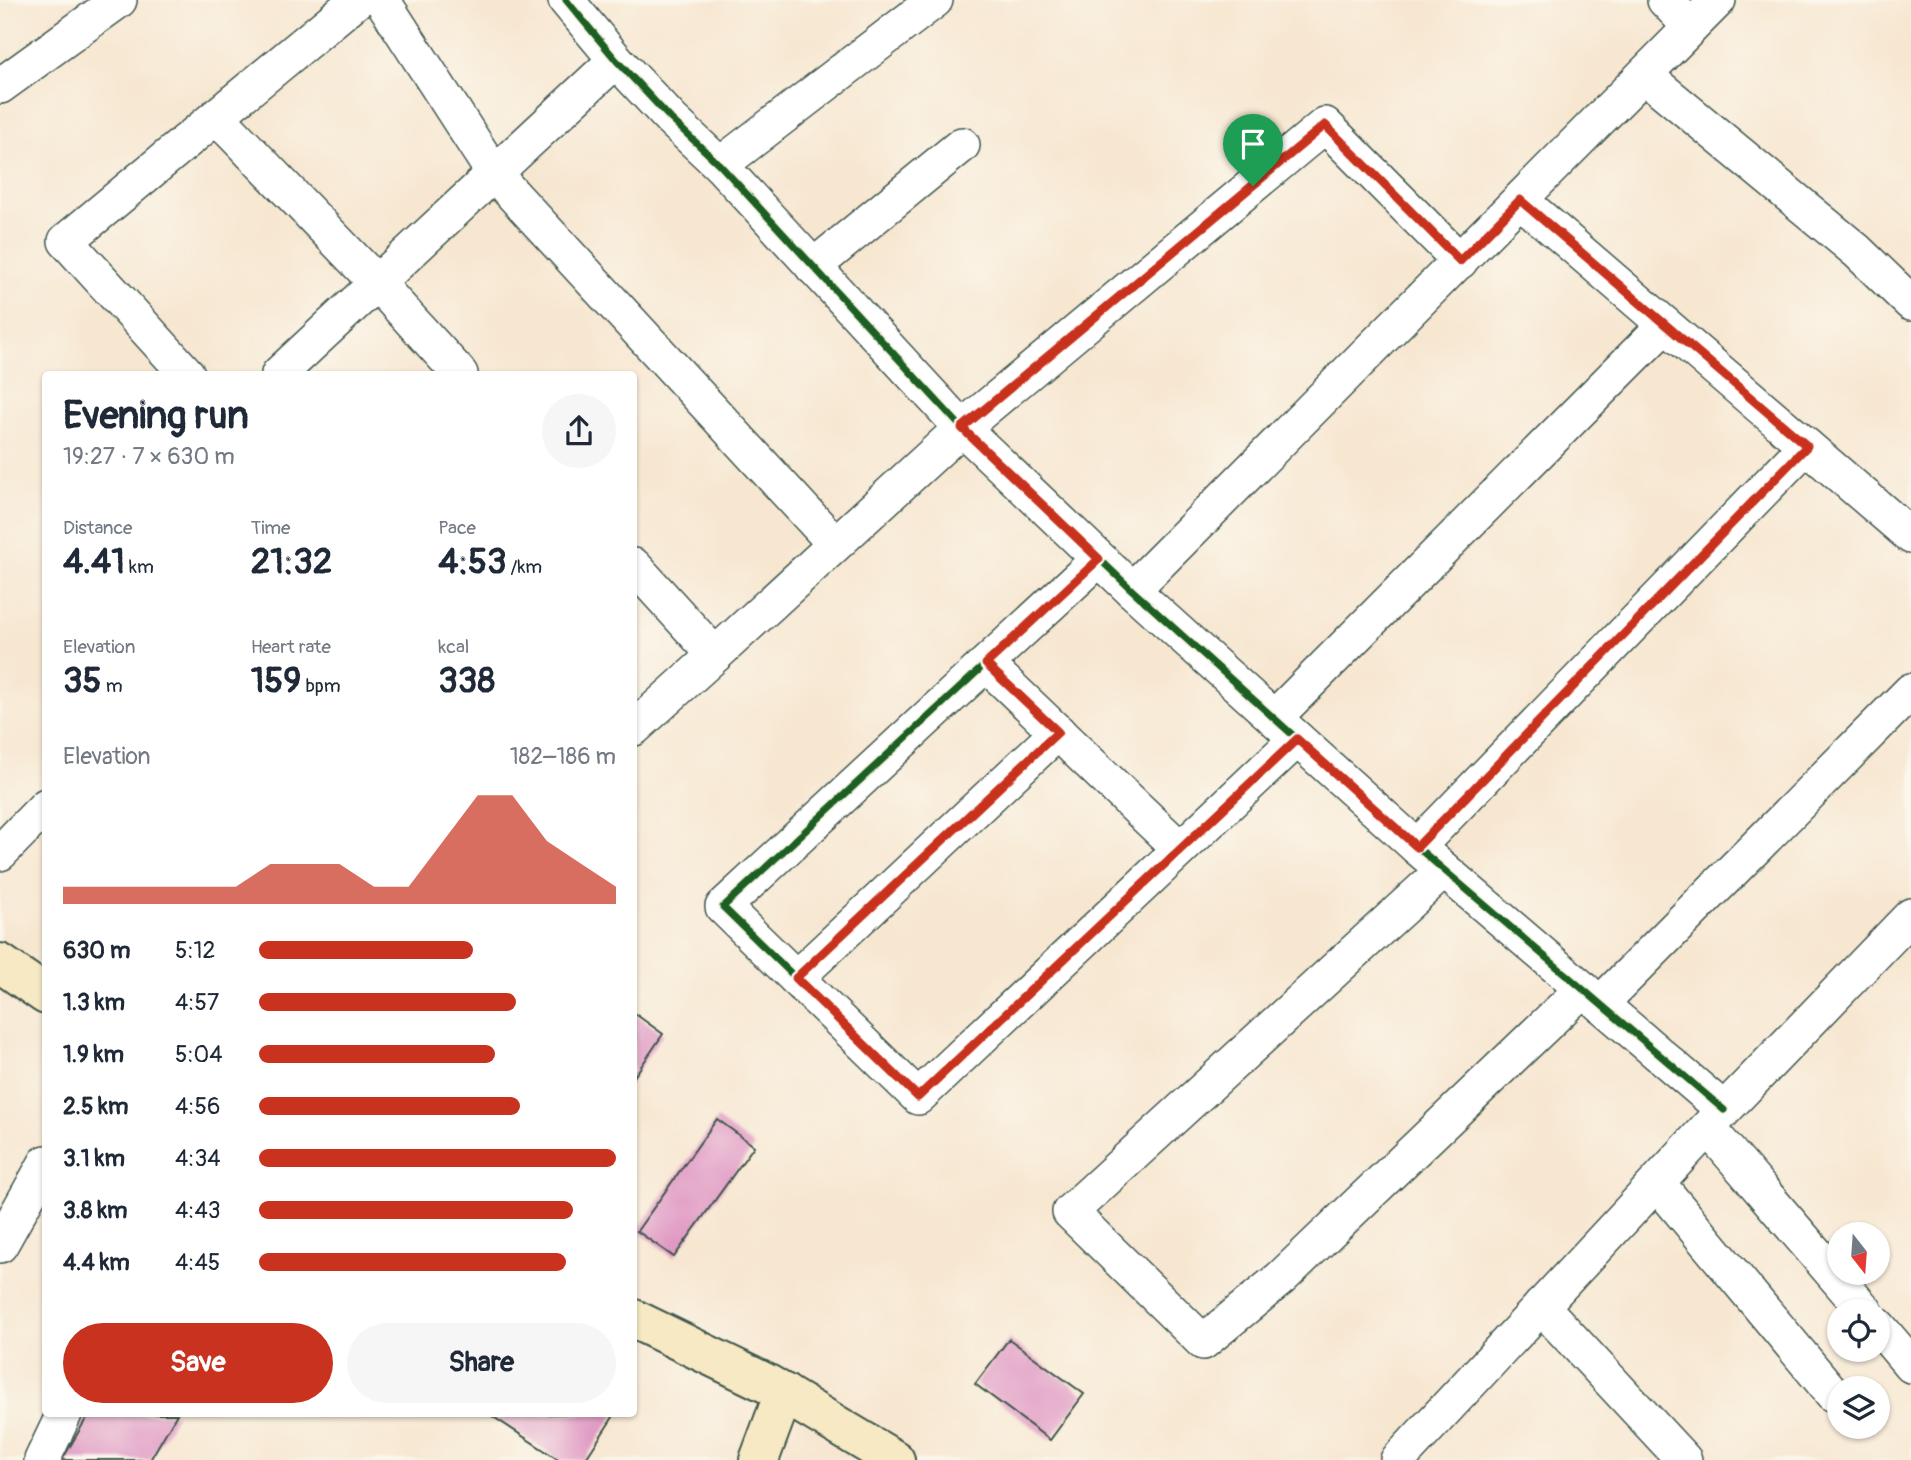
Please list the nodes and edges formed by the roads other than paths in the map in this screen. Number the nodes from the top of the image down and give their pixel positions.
1 (119, 0) edge
2 (357, 0) edge
3 (382, 0) edge
4 (566, 0) edge
5 (935, 0) edge
6 (1665, 0) edge
7 (1717, 0) edge
8 (1691, 27) junction
9 (616, 60) junction
10 (1644, 75) junction
11 (0, 86) edge
12 (217, 117) junction
13 (961, 145) dead end
14 (720, 165) junction
15 (495, 174) junction
16 (1520, 200) junction
17 (1460, 261) junction
18 (813, 267) junction
19 (377, 283) junction
20 (1911, 303) edge
21 (1665, 325) junction
22 (184, 371) edge
23 (282, 371) edge
24 (457, 371) edge
25 (962, 428) junction
26 (1807, 446) junction
27 (1911, 536) edge
28 (835, 544) junction
29 (1099, 559) junction
30 (637, 568) edge
31 (1132, 590) junction
32 (715, 655) junction
33 (986, 664) junction
34 (1911, 691) edge
35 (637, 725) edge
36 (1286, 729) junction
37 (1058, 732) junction
38 (42, 810) edge
39 (1417, 847) junction
40 (1180, 849) junction
41 (0, 853) edge
42 (1444, 870) junction
43 (1911, 916) edge
44 (0, 963) edge
45 (796, 978) junction
46 (42, 990) edge
47 (1592, 997) junction
48 (1716, 1119) junction
49 (42, 1170) edge
50 (1658, 1184) junction
51 (0, 1245) edge
52 (1856, 1299) edge
53 (1541, 1306) junction
54 (637, 1320) edge
55 (1890, 1340) edge
56 (1911, 1365) edge
57 (1827, 1387) edge
58 (784, 1394) junction
59 (63, 1417) edge
60 (42, 1460) edge
61 (759, 1460) edge
62 (895, 1460) edge
63 (1398, 1460) edge
64 (1684, 1460) edge

1 - 11 street
2 - 12 street
3 - 15 street
4 - 9 street
5 - 14 street
6 - 8 street
7 - 8 street
8 - 10 street
9 - 14 street
9 - 15 street
10 - 16 street
10 - 20 street
12 - 19 street
12 - 22 street
13 - 18 street
14 - 18 street
15 - 19 street
15 - 28 street
16 - 17 street
16 - 21 street
17 - 25 street
17 - 31 street
18 - 25 street
19 - 23 street
19 - 24 street
21 - 26 street
21 - 36 street
25 - 28 street
25 - 29 street
26 - 27 street
26 - 39 street
28 - 32 street
29 - 31 street
29 - 33 street
30 - 32 street
31 - 36 street
32 - 35 street
33 - 37 street
33 - 45 street
34 - 47 street
36 - 39 street
36 - 40 street
37 - 40 street
37 - 45 street
38 - 41 street
39 - 42 street
40 - 45 street
42 - 47 street
42 - 47 street
43 - 48 street
44 - 46 street
47 - 48 street
48 - 50 street
48 - 52 street
49 - 51 street
50 - 53 street
50 - 57 street
53 - 63 street
53 - 64 street
54 - 58 street
55 - 56 street
58 - 61 street
58 - 62 street
59 - 60 street

